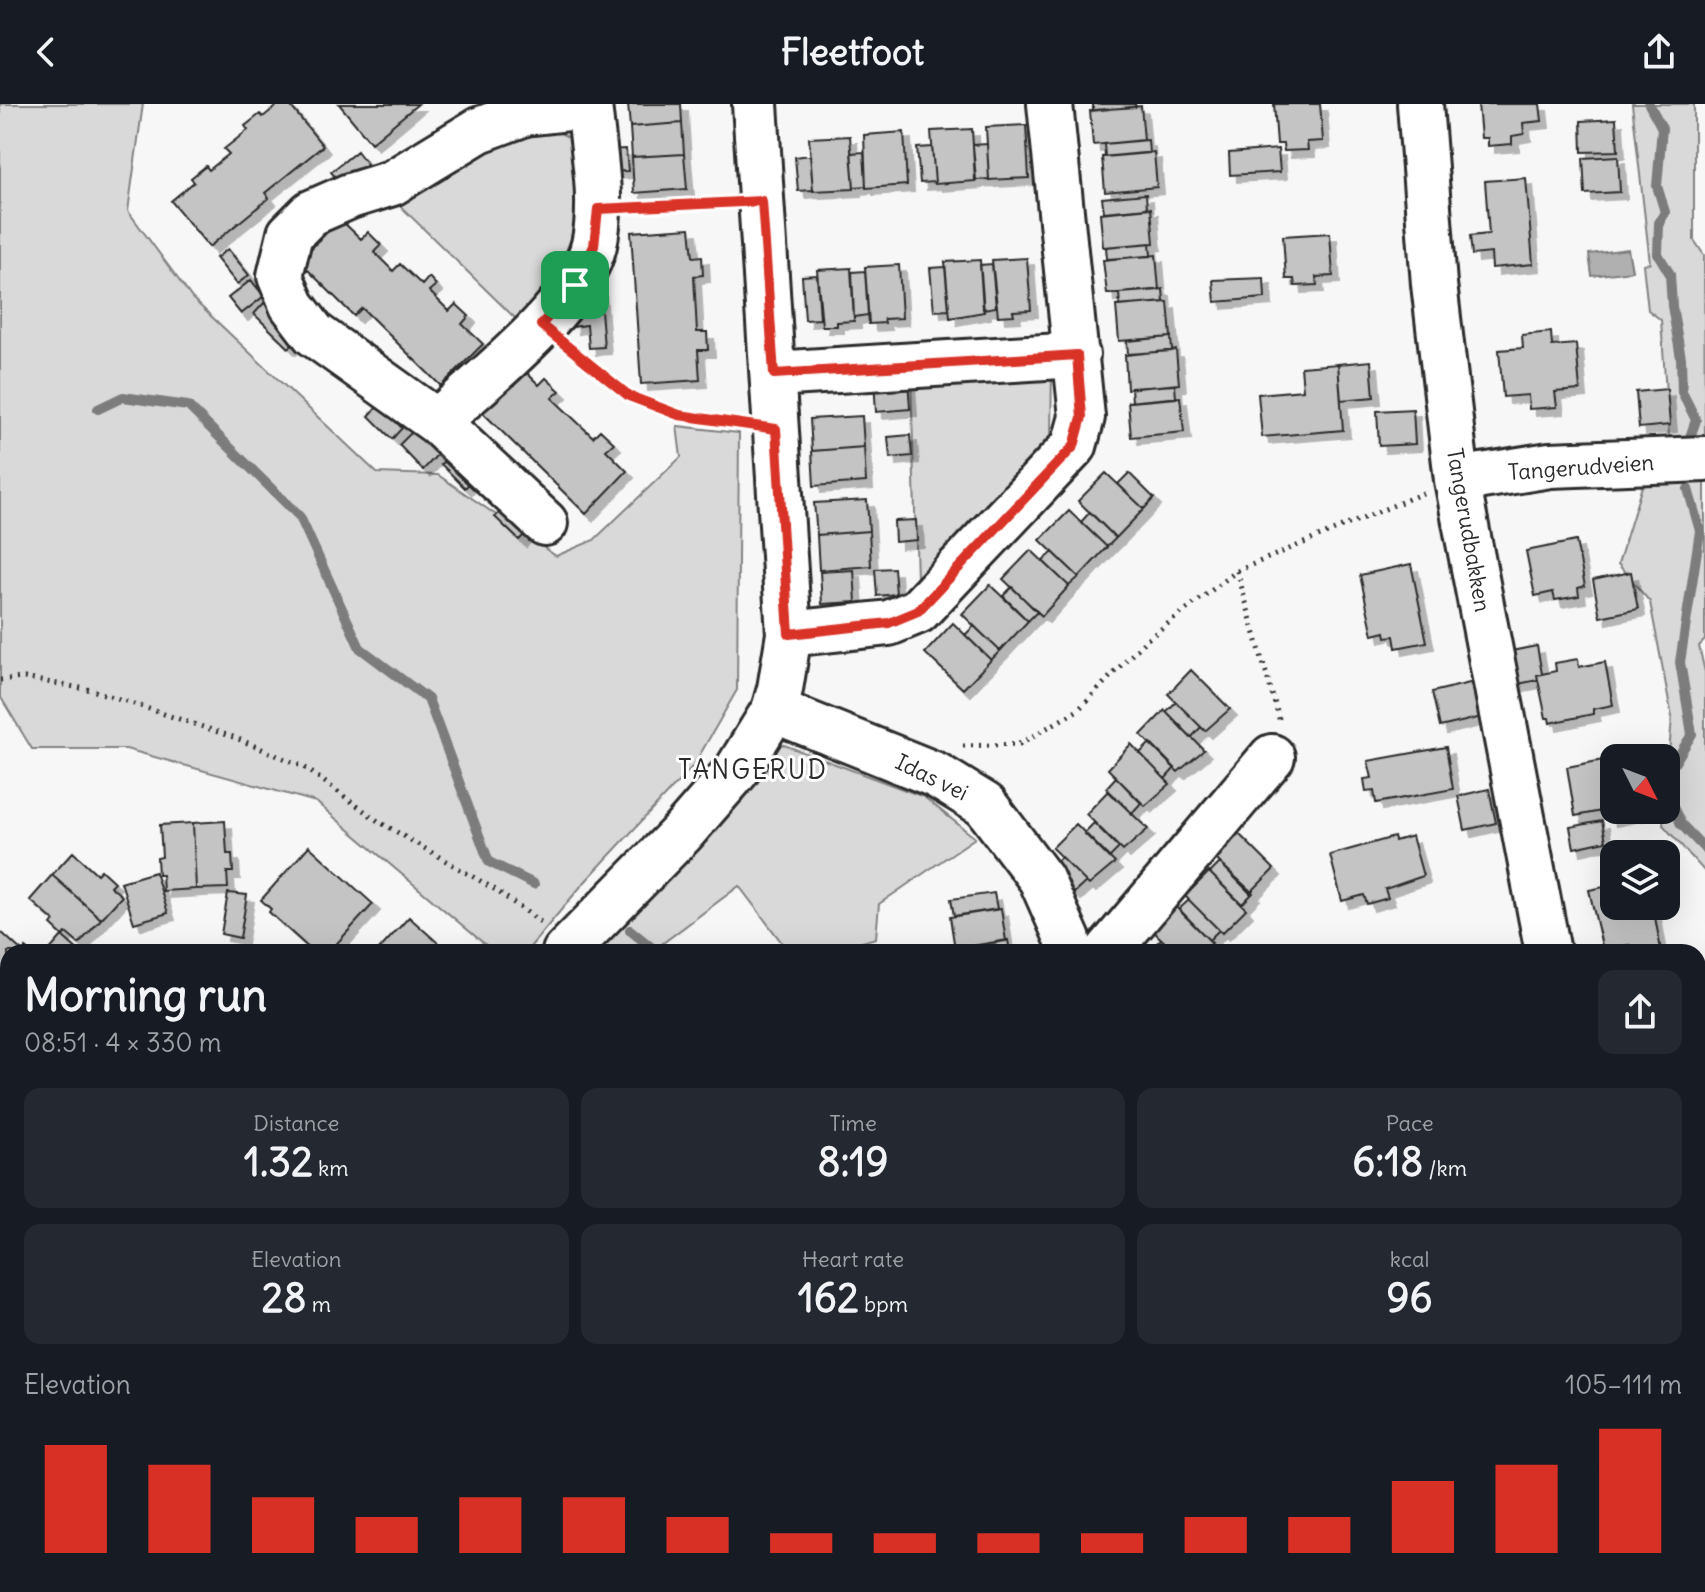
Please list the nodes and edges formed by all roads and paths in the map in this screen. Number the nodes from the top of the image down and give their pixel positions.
1 (755, 104) edge
2 (1050, 104) edge
3 (1420, 104) edge
4 (589, 105) edge
5 (762, 201) junction
6 (598, 209) junction
7 (541, 325) junction
8 (1077, 355) junction
9 (774, 374) junction
10 (437, 422) junction
11 (776, 429) junction
12 (1705, 459) edge
13 (1457, 480) junction
14 (545, 523) dead end
15 (1237, 571) junction
16 (789, 634) junction
17 (0, 680) edge
18 (774, 710) junction
19 (950, 746) dead end
20 (1272, 757) joint
21 (564, 944) edge
22 (573, 944) edge
23 (1085, 944) edge
24 (1093, 944) edge
25 (1546, 944) edge

1 - 5 street
2 - 8 street
3 - 13 street, Tangerudbakken
4 - 6 street
4 - 10 street
5 - 6 path
5 - 9 street
6 - 7 street
7 - 10 street
7 - 11 path
8 - 9 street
8 - 16 street
9 - 11 street
10 - 14 street
11 - 16 street
12 - 13 street, Tangerudveien
13 - 15 path
13 - 25 street, Tangerudbakken
15 - 19 path
15 - 20 path
16 - 18 street
17 - 21 path
18 - 22 street
18 - 23 street, Idas vei
20 - 24 street

